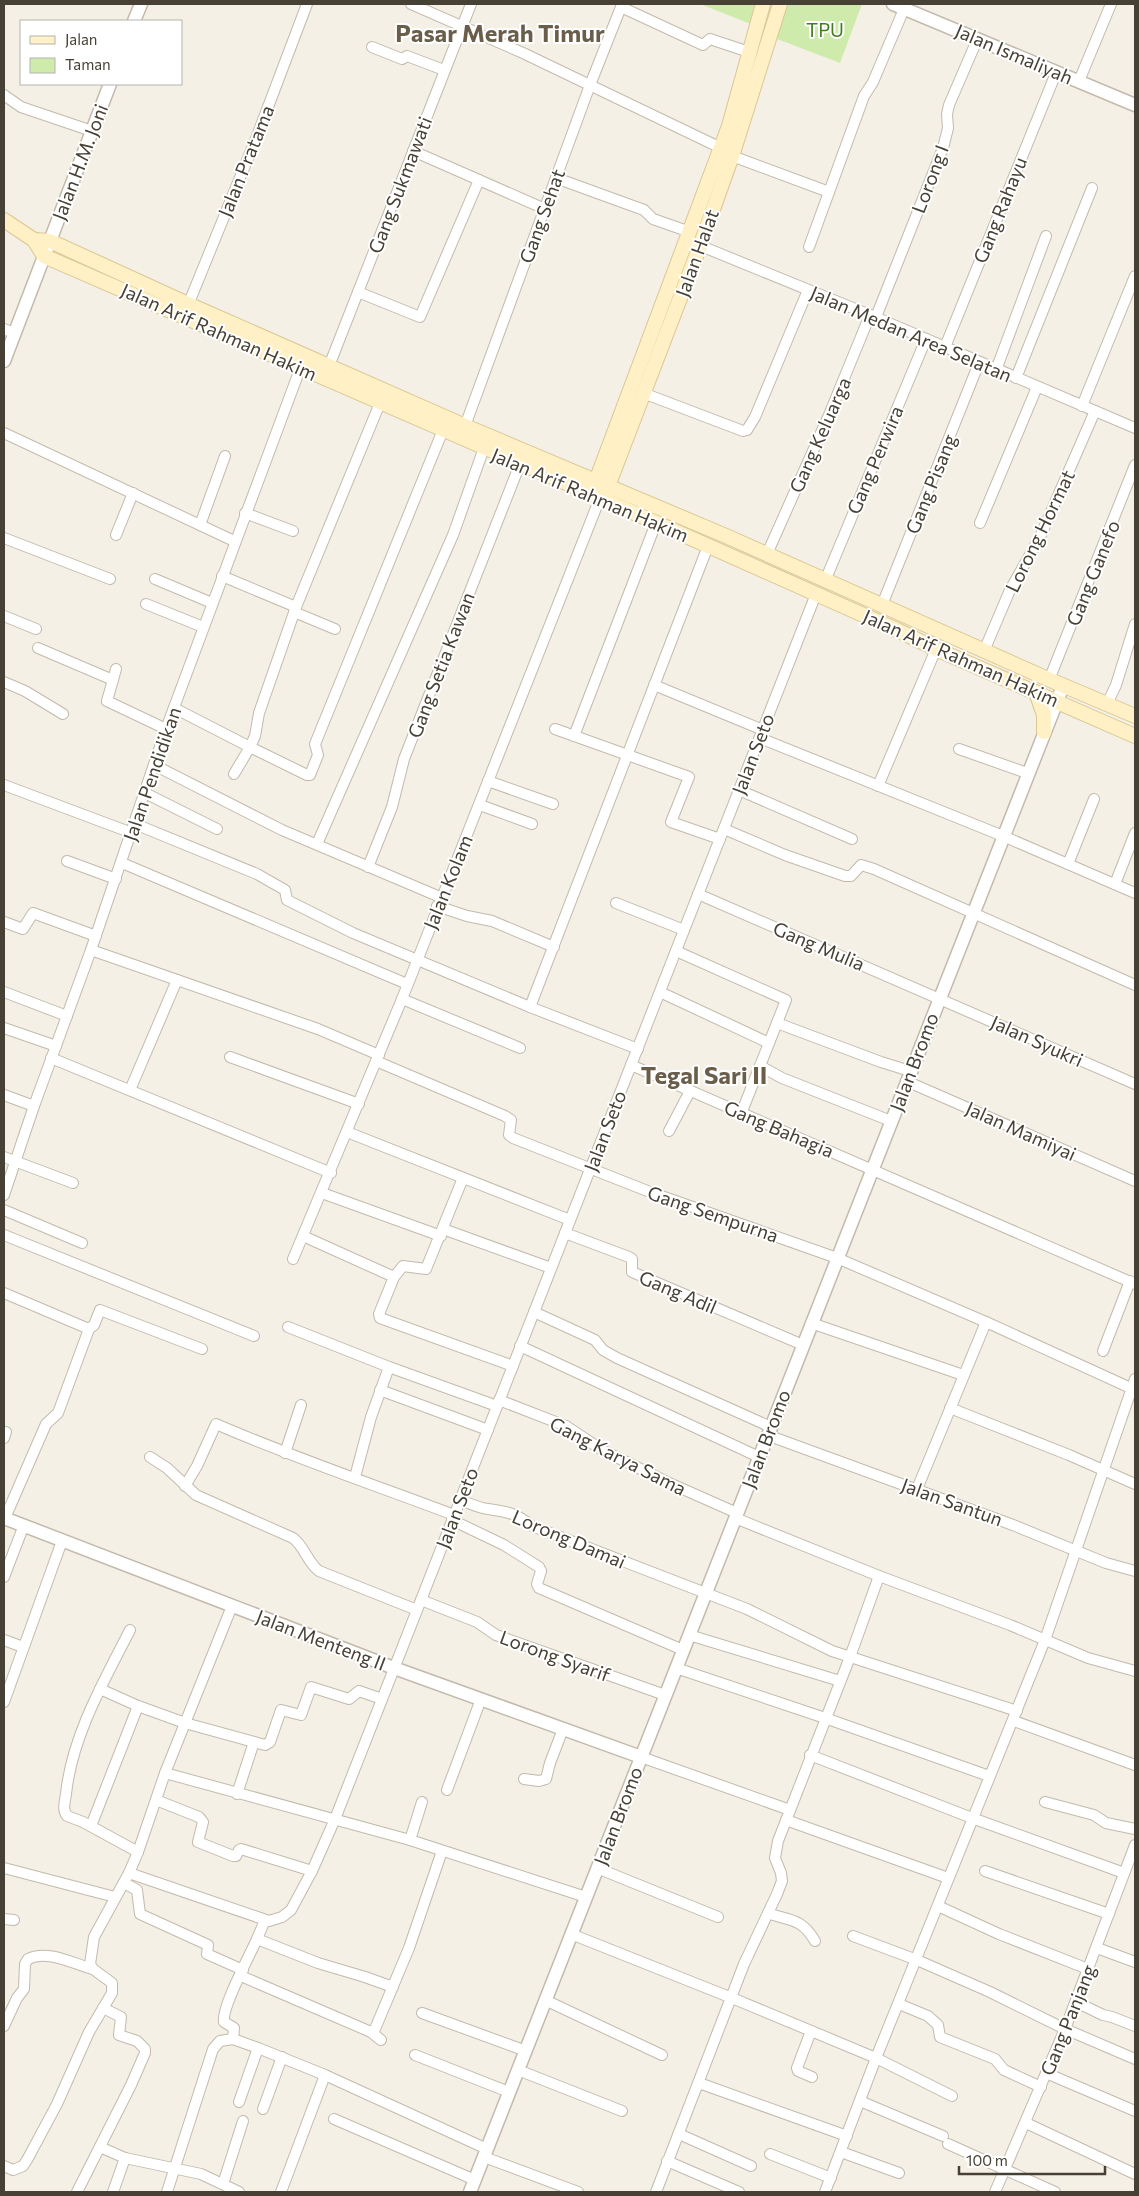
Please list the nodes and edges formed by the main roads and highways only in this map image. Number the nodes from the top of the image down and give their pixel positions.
1 (763, 4) edge
2 (780, 4) edge
3 (727, 152) junction
4 (4, 220) edge
5 (34, 240) junction
6 (692, 240) junction
7 (186, 310) junction
8 (303, 362) junction
9 (603, 482) junction
10 (597, 499) junction
11 (904, 615) junction
12 (897, 630) junction
13 (1036, 692) junction
14 (1135, 716) edge
15 (1044, 732) road end
16 (1135, 736) edge

1 - 3 main road, Jalan Halat
2 - 3 main road, Jalan Halat
3 - 6 main road, Jalan Halat
4 - 5 main road
5 - 7 main road, Jalan Arif Rahman Hakim
5 - 7 main road, Jalan Arif Rahman Hakim
6 - 9 main road, Jalan Halat
6 - 9 main road, Jalan Halat
7 - 8 main road, Jalan Arif Rahman Hakim
8 - 9 main road, Jalan Arif Rahman Hakim
8 - 10 main road, Jalan Arif Rahman Hakim
9 - 10 main road, Jalan Halat
9 - 11 main road, Jalan Arif Rahman Hakim
10 - 12 main road, Jalan Arif Rahman Hakim
11 - 12 main road
11 - 14 main road, Jalan Arif Rahman Hakim
12 - 13 main road, Jalan Arif Rahman Hakim
13 - 15 main road
13 - 16 main road, Jalan Arif Rahman Hakim

